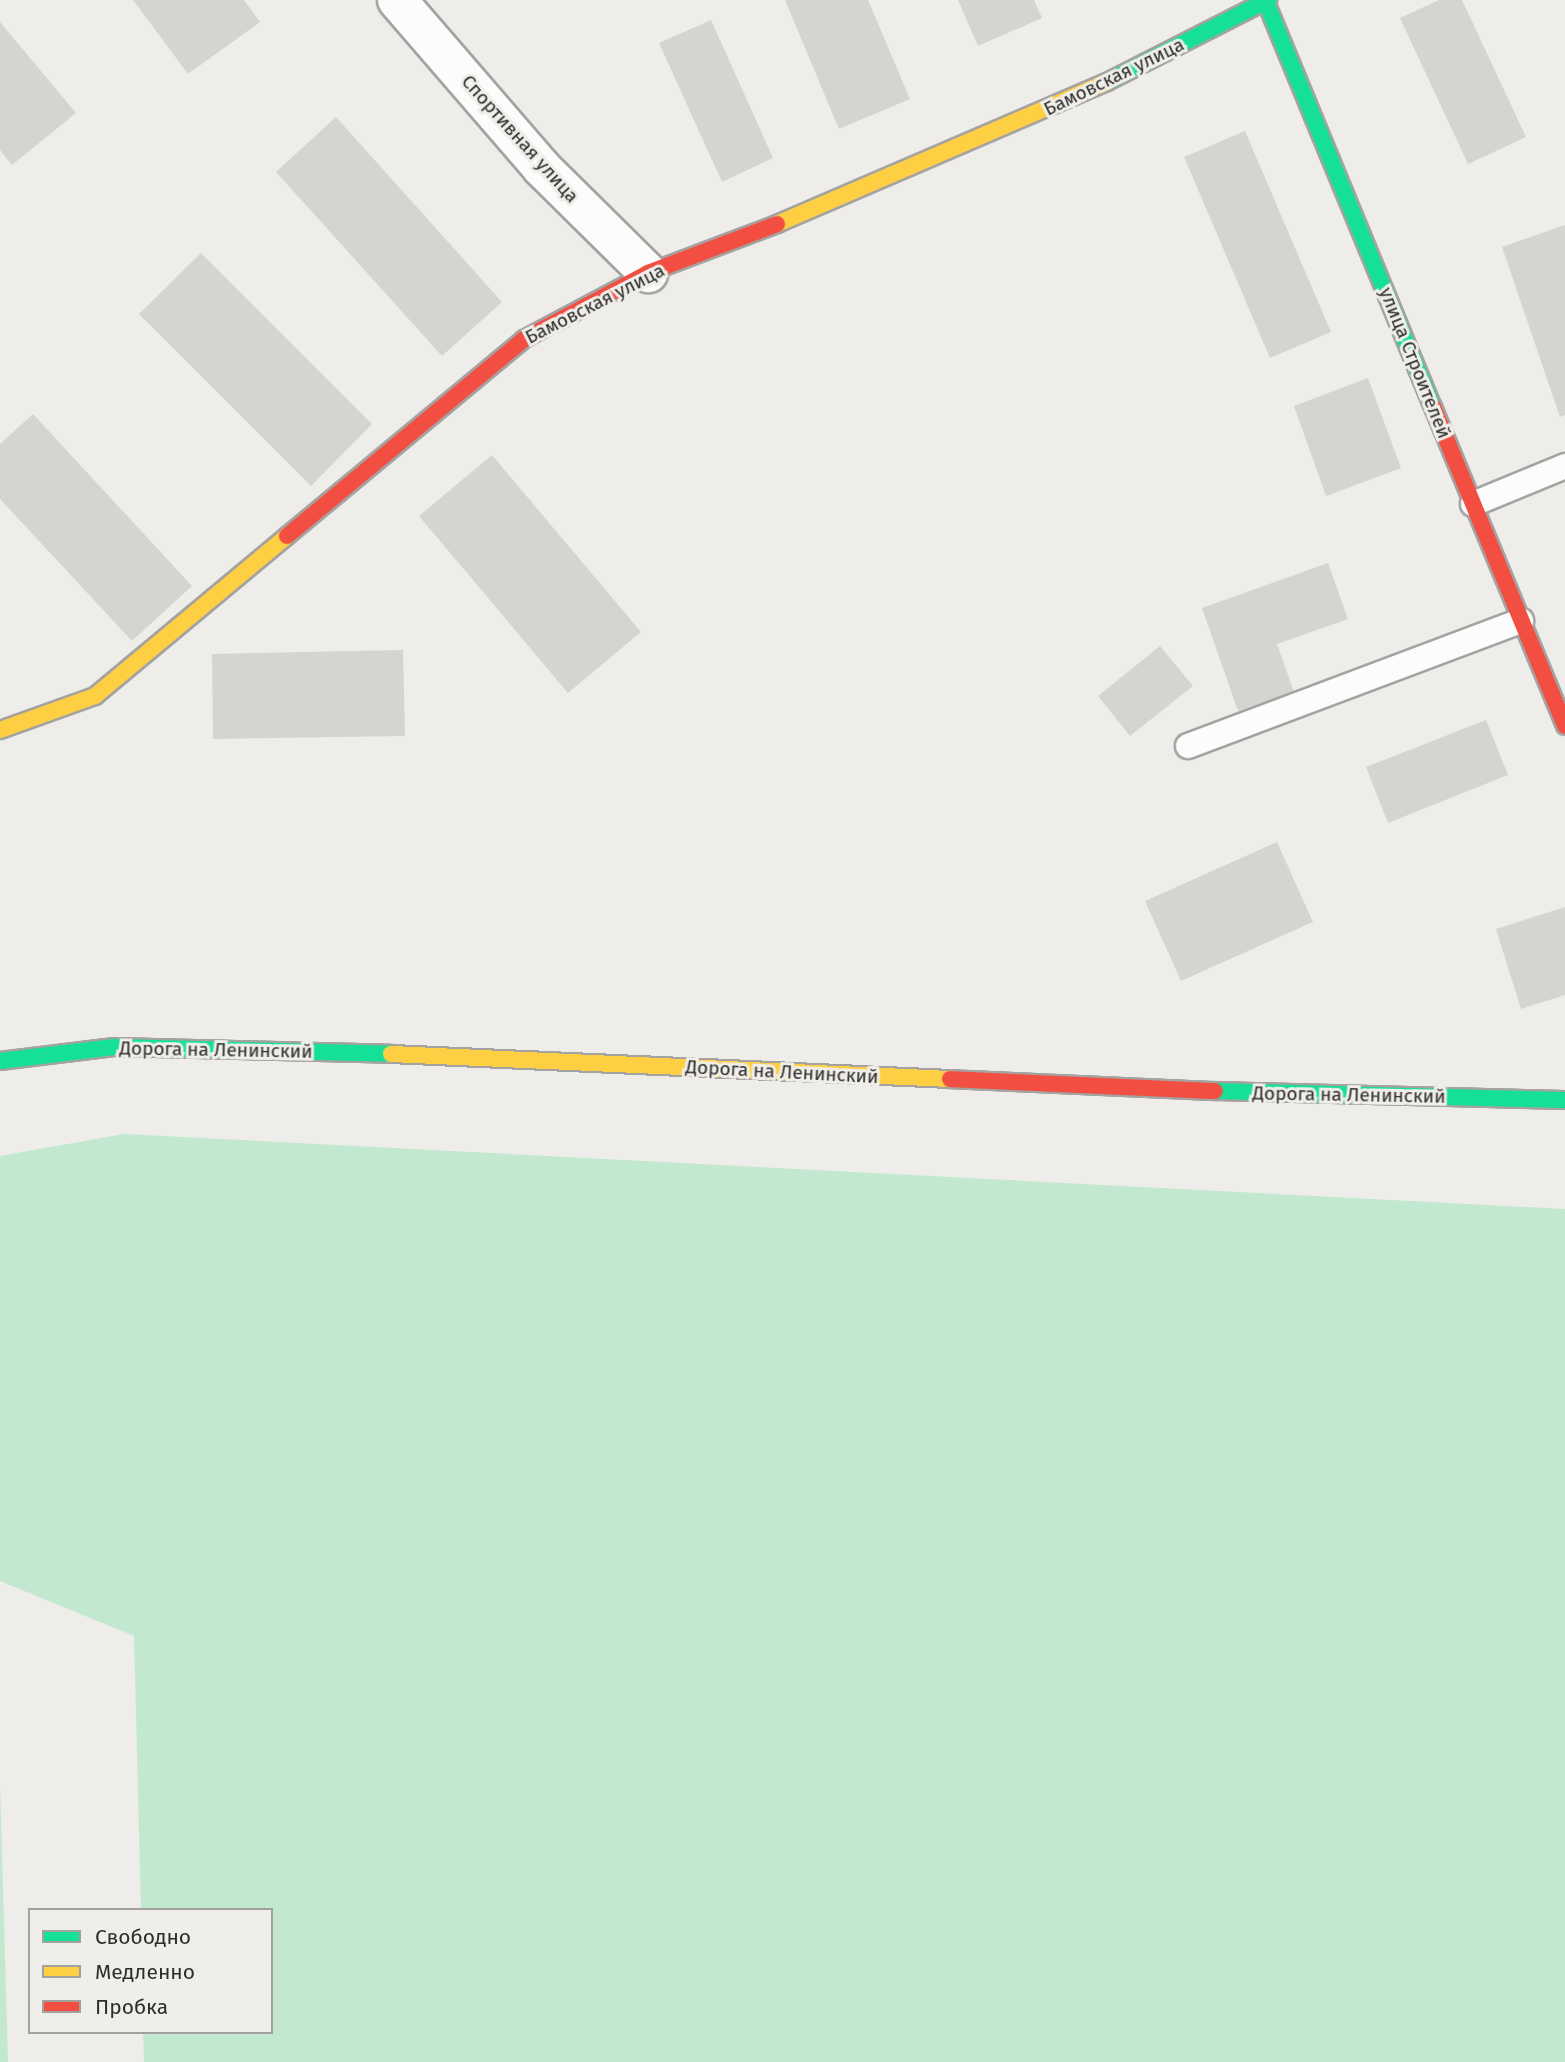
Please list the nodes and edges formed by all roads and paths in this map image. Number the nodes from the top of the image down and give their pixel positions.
1 (397, 0) edge
2 (1266, 0) edge
3 (648, 273) junction
4 (1565, 466) edge
5 (1473, 504) junction
6 (1521, 621) junction
7 (1565, 726) edge
8 (0, 730) edge
9 (1188, 746) dead end
10 (0, 1061) edge
11 (1565, 1100) edge

1 - 3 street, Спортивная улица
2 - 3 street, Бамовская улица
2 - 5 street, улица Строителей
3 - 8 street, Бамовская улица
4 - 5 lane
5 - 6 street, улица Строителей
6 - 7 street, улица Строителей
6 - 9 lane
10 - 11 street, Дорога на Ленинский

